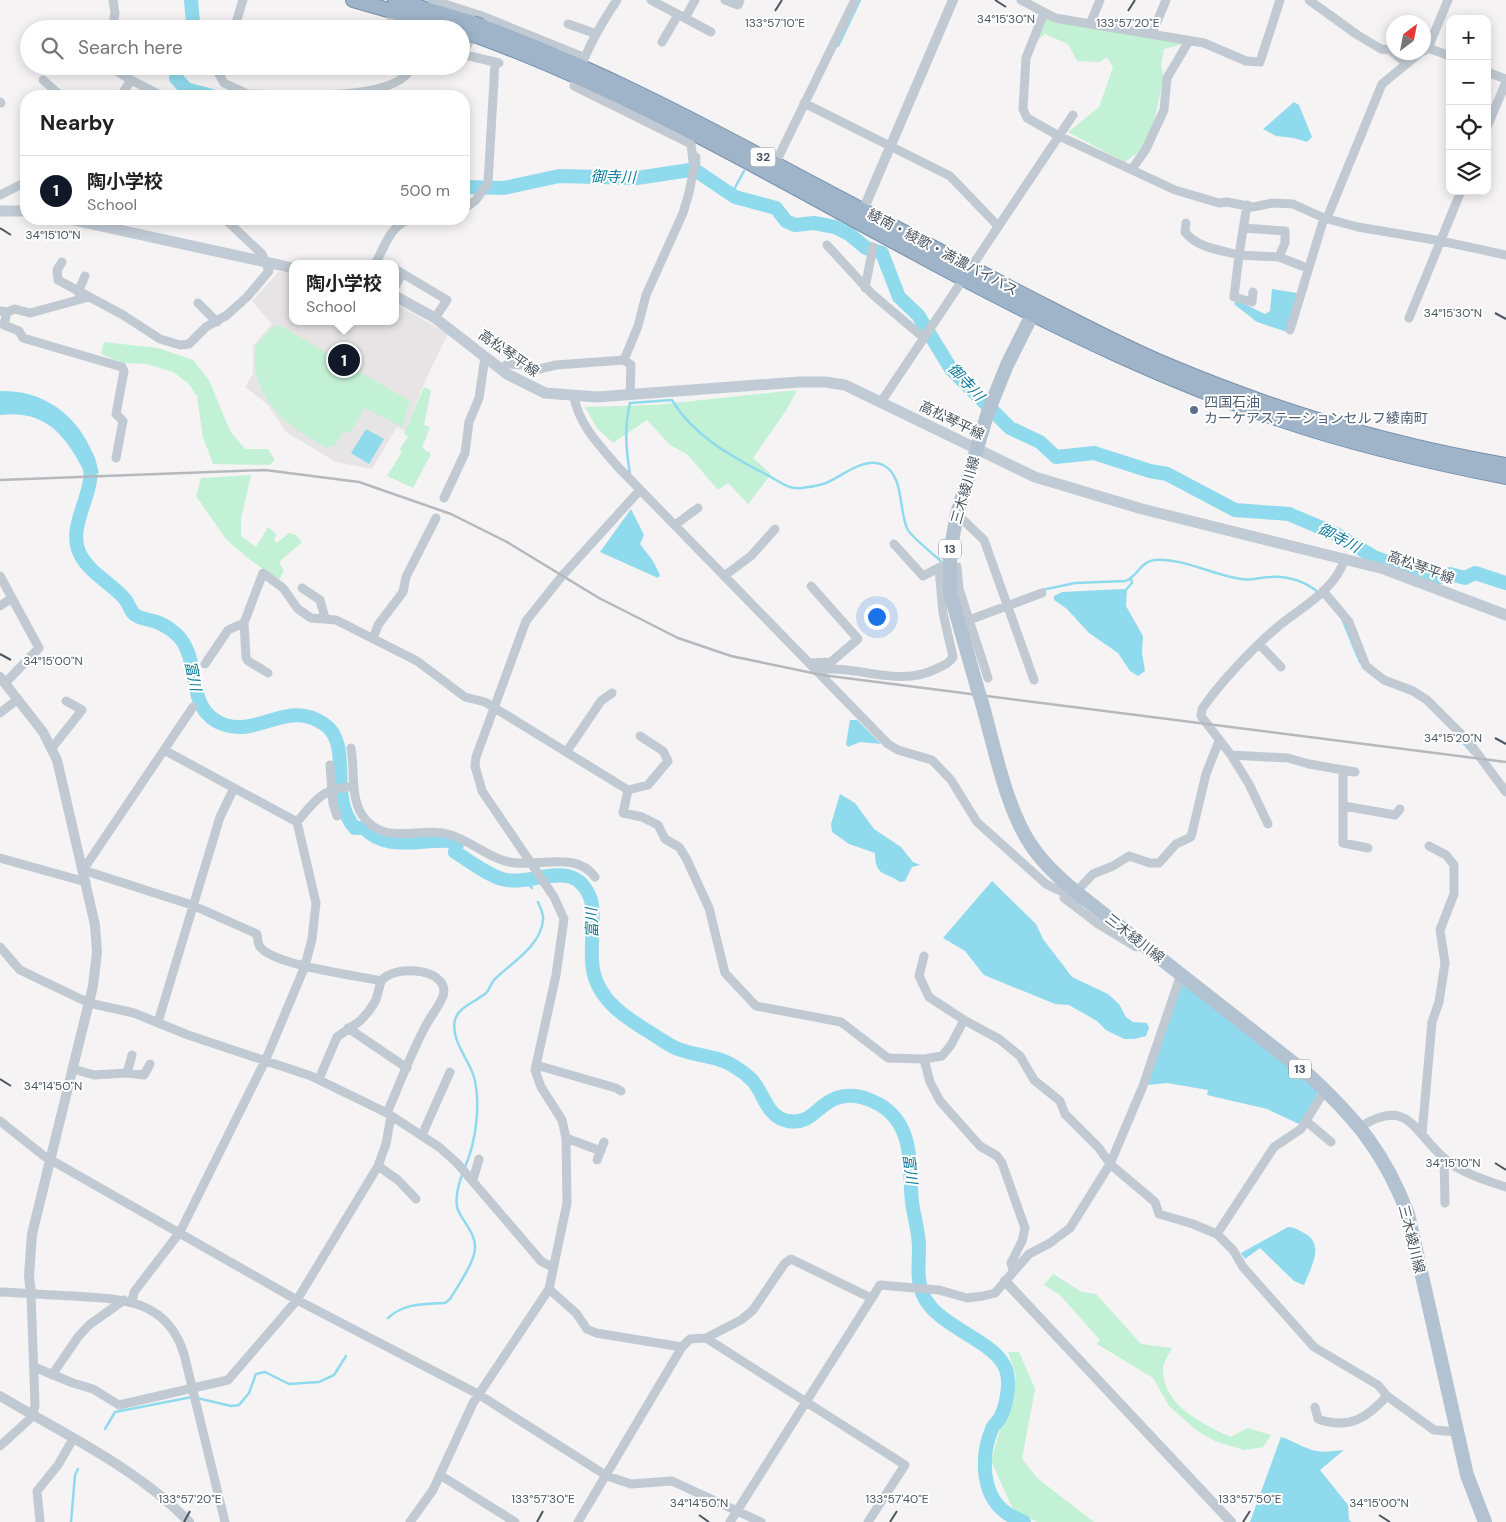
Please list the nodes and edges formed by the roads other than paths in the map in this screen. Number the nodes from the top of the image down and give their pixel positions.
1 (113, 0) edge
2 (243, 0) edge
3 (353, 0) edge
4 (432, 0) edge
5 (617, 0) edge
6 (651, 0) edge
7 (695, 0) edge
8 (725, 0) edge
9 (740, 0) edge
10 (855, 0) edge
11 (953, 0) edge
12 (1100, 0) edge
13 (1166, 0) edge
14 (1280, 0) edge
15 (1309, 0) edge
16 (1448, 0) edge
17 (1027, 1) edge
18 (402, 5) edge
19 (1044, 13) junction
20 (682, 17) junction
21 (114, 20) edge
22 (237, 20) edge
23 (394, 20) edge
24 (435, 20) edge
25 (449, 20) edge
26 (462, 20) edge
27 (568, 24) dead end
28 (1090, 24) junction
29 (474, 28) edge
30 (711, 32) dead end
31 (594, 33) junction
32 (1152, 34) junction
33 (1431, 35) edge
34 (1188, 41) junction
35 (662, 42) dead end
36 (1431, 52) edge
37 (1446, 55) edge
38 (470, 56) edge
39 (1410, 60) edge
40 (1406, 63) junction
41 (580, 66) junction
42 (1491, 74) edge
43 (123, 75) edge
44 (220, 75) edge
45 (408, 75) edge
46 (43, 80) dead end
47 (131, 80) junction
48 (1506, 81) edge
49 (54, 90) edge
50 (125, 90) edge
51 (150, 90) edge
52 (238, 90) edge
53 (374, 90) edge
54 (807, 104) junction
55 (1073, 115) dead end
56 (1491, 117) edge
57 (699, 136) junction
58 (1058, 136) junction
59 (892, 146) junction
60 (775, 164) junction
61 (694, 168) junction
62 (1132, 169) junction
63 (20, 185) edge
64 (0, 195) edge
65 (1459, 195) edge
66 (470, 203) edge
67 (1247, 205) junction
68 (0, 210) edge
69 (20, 211) edge
70 (861, 216) junction
71 (1325, 218) junction
72 (1186, 223) dead end
73 (96, 225) edge
74 (231, 225) edge
75 (397, 225) edge
76 (998, 226) junction
77 (1243, 228) junction
78 (1441, 241) junction
79 (827, 245) dead end
80 (872, 250) dead end
81 (1239, 255) junction
82 (1506, 255) edge
83 (1279, 257) junction
84 (377, 260) edge
85 (62, 262) dead end
86 (267, 263) junction
87 (1302, 266) dead end
88 (289, 267) edge
89 (399, 272) edge
90 (967, 273) junction
91 (85, 276) dead end
92 (865, 288) junction
93 (78, 292) junction
94 (1253, 292) dead end
95 (89, 297) junction
96 (399, 298) edge
97 (198, 303) dead end
98 (1036, 308) junction
99 (4, 312) edge
100 (435, 318) junction
101 (1409, 318) dead end
102 (217, 322) junction
103 (1290, 330) dead end
104 (926, 334) junction
105 (485, 357) junction
106 (624, 360) junction
107 (501, 369) junction
108 (630, 395) junction
109 (574, 397) junction
110 (881, 402) junction
111 (977, 448) junction
112 (116, 458) dead end
113 (1506, 465) edge
114 (1506, 477) edge
115 (640, 490) junction
116 (444, 498) dead end
117 (698, 508) dead end
118 (958, 514) junction
119 (436, 518) dead end
120 (675, 525) junction
121 (775, 529) dead end
122 (894, 544) dead end
123 (1345, 558) junction
124 (946, 566) junction
125 (0, 576) edge
126 (724, 576) junction
127 (811, 586) dead end
128 (302, 588) dead end
129 (1042, 593) dead end
130 (1321, 593) junction
131 (12, 598) junction
132 (0, 606) edge
133 (1007, 606) junction
134 (1506, 615) edge
135 (325, 618) junction
136 (969, 620) junction
137 (244, 623) junction
138 (373, 639) junction
139 (1259, 644) junction
140 (205, 664) dead end
141 (814, 666) junction
142 (1281, 667) dead end
143 (268, 673) dead end
144 (2, 680) edge
145 (1034, 680) dead end
146 (982, 682) junction
147 (612, 693) dead end
148 (18, 699) junction
149 (66, 700) dead end
150 (192, 707) dead end
151 (494, 708) junction
152 (0, 713) edge
153 (640, 736) dead end
154 (1219, 741) junction
155 (52, 748) junction
156 (351, 748) dead end
157 (164, 750) junction
158 (567, 751) junction
159 (1230, 755) junction
160 (330, 764) dead end
161 (1343, 770) junction
162 (1355, 772) dead end
163 (353, 786) junction
164 (234, 788) junction
165 (335, 788) junction
166 (628, 790) junction
167 (1506, 792) edge
168 (1344, 806) junction
169 (1400, 809) dead end
170 (337, 816) dead end
171 (297, 822) junction
172 (1268, 824) dead end
173 (1429, 846) dead end
174 (1368, 848) dead end
175 (0, 858) edge
176 (531, 864) junction
177 (83, 870) junction
178 (595, 877) dead end
179 (1059, 877) junction
180 (86, 882) junction
181 (1046, 884) junction
182 (1076, 892) junction
183 (192, 904) junction
184 (1094, 906) junction
185 (0, 947) edge
186 (924, 956) dead end
187 (1163, 961) junction
188 (305, 966) junction
189 (1181, 974) junction
190 (381, 981) junction
191 (89, 1003) junction
192 (964, 1020) junction
193 (158, 1022) junction
194 (348, 1028) junction
195 (132, 1056) dead end
196 (266, 1059) junction
197 (924, 1059) junction
198 (150, 1064) dead end
199 (536, 1064) junction
200 (407, 1068) junction
201 (72, 1069) junction
202 (450, 1072) dead end
203 (127, 1073) junction
204 (319, 1079) junction
205 (1325, 1090) junction
206 (621, 1091) dead end
207 (389, 1115) junction
208 (0, 1121) edge
209 (1306, 1121) junction
210 (1360, 1127) junction
211 (1422, 1134) junction
212 (422, 1135) junction
213 (566, 1138) junction
214 (1332, 1142) dead end
215 (50, 1158) junction
216 (1444, 1158) junction
217 (479, 1159) dead end
218 (597, 1160) dead end
219 (1110, 1164) junction
220 (378, 1166) junction
221 (467, 1174) junction
222 (1506, 1187) edge
223 (416, 1199) dead end
224 (1445, 1203) dead end
225 (180, 1232) junction
226 (1217, 1234) junction
227 (552, 1267) junction
228 (1013, 1270) junction
229 (1005, 1281) junction
230 (549, 1289) junction
231 (0, 1292) edge
232 (31, 1294) junction
233 (871, 1298) junction
234 (297, 1300) junction
235 (128, 1301) junction
236 (706, 1338) junction
237 (682, 1347) junction
238 (34, 1367) junction
239 (52, 1375) junction
240 (478, 1394) junction
241 (193, 1395) junction
242 (0, 1396) edge
243 (1387, 1396) junction
244 (807, 1402) junction
245 (1315, 1407) dead end
246 (33, 1416) junction
247 (1457, 1432) junction
248 (73, 1440) junction
249 (0, 1446) edge
250 (440, 1475) junction
251 (607, 1476) junction
252 (737, 1510) junction
253 (40, 1522) edge
254 (190, 1522) edge
255 (224, 1522) edge
256 (410, 1522) edge
257 (515, 1522) edge
258 (578, 1522) edge
259 (730, 1522) edge
260 (761, 1522) edge
261 (868, 1522) edge
262 (1231, 1522) edge
263 (1485, 1522) edge

1 - 21 street
2 - 22 street
3 - 18 highway, 綾南・綾歌・満濃バイパス / 32
4 - 26 street
5 - 31 street
6 - 20 street
7 - 20 street
8 - 9 street
10 - 54 street
11 - 59 street
12 - 28 street
13 - 32 street
14 - 34 street
15 - 40 street
16 - 33 street
17 - 19 street
18 - 23 street
18 - 24 highway, 綾南・綾歌・満濃バイパス / 32
18 - 25 highway, 綾南・綾歌・満濃バイパス / 32
19 - 28 street
19 - 58 street
20 - 30 street
20 - 35 street
27 - 31 street
28 - 32 street
29 - 41 highway, 綾南・綾歌・満濃バイパス / 32
29 - 41 street
31 - 41 street
32 - 34 street
34 - 62 street
36 - 37 street
38 - 66 street
39 - 40 street
40 - 71 street
41 - 57 highway, 綾南・綾歌・満濃バイパス / 32
41 - 60 highway, 綾南・綾歌・満濃バイパス / 32
41 - 61 street
42 - 48 street
43 - 47 street
44 - 52 street
45 - 53 street
46 - 49 street
47 - 50 street
47 - 51 street
48 - 56 street
54 - 59 street
54 - 60 street
55 - 58 street
57 - 61 street
57 - 70 highway, 綾南・綾歌・満濃バイパス / 32
58 - 62 street
58 - 76 street
59 - 70 street
59 - 76 street
60 - 70 highway, 綾南・綾歌・満濃バイパス / 32
61 - 106 street
62 - 67 street
63 - 64 street
65 - 78 street
67 - 71 street
67 - 77 street
68 - 69 main road
70 - 90 highway, 綾南・綾歌・満濃バイパス / 32
71 - 78 street
71 - 103 street
72 - 81 street
73 - 86 main road
74 - 86 street
75 - 84 street
76 - 90 street
77 - 81 street
77 - 83 street
78 - 82 street
78 - 101 street
79 - 92 street
80 - 92 street
81 - 83 street
81 - 94 street
83 - 87 street
85 - 93 street
86 - 88 main road
86 - 102 street
89 - 100 street
90 - 98 highway, 綾南・綾歌・満濃バイパス / 32
90 - 104 street
91 - 93 street
92 - 104 street
93 - 95 street
95 - 99 street
95 - 102 street
96 - 100 main road, 高松琴平線
97 - 102 street
98 - 111 main road, 三木綾川線 / 13
98 - 113 highway, 綾南・綾歌・満濃バイパス / 32
98 - 114 highway, 綾南・綾歌・満濃バイパス / 32
99 - 112 street
100 - 105 main road, 高松琴平線
104 - 110 street
105 - 107 main road, 高松琴平線
105 - 116 street
106 - 107 street
106 - 108 street
107 - 109 main road, 高松琴平線
108 - 109 main road, 高松琴平線
108 - 110 main road, 高松琴平線
109 - 115 street
110 - 111 main road, 高松琴平線
111 - 118 main road, 三木綾川線 / 13
111 - 123 main road, 高松琴平線
115 - 120 street
115 - 151 street
117 - 120 street
118 - 124 main road, 三木綾川線 / 13
118 - 133 street
119 - 138 street
120 - 126 street
121 - 126 street
122 - 124 street
123 - 130 street
123 - 134 main road, 高松琴平線
124 - 136 street
124 - 141 street
124 - 146 main road, 三木綾川線 / 13
125 - 131 street
126 - 141 street
127 - 141 street
128 - 135 street
129 - 133 street
130 - 139 street
130 - 167 street
131 - 132 street
131 - 144 street
133 - 136 street
133 - 145 street
135 - 137 street
135 - 138 street
136 - 146 street
137 - 140 street
137 - 143 street
138 - 151 street
139 - 142 street
139 - 154 street
141 - 181 street
144 - 148 street
146 - 179 main road, 三木綾川線 / 13, bridge
147 - 158 street
148 - 152 street
148 - 155 street
149 - 155 street
150 - 157 street
151 - 158 street
151 - 176 street
153 - 166 street
154 - 159 street
154 - 182 street
155 - 177 street
156 - 163 street
157 - 164 street
157 - 177 street
158 - 166 street
159 - 161 street
159 - 172 street
160 - 165 street
161 - 162 street
161 - 168 street
163 - 165 street
163 - 176 street
164 - 171 street
164 - 183 street
165 - 170 street
165 - 171 street
166 - 197 street
168 - 169 street
168 - 174 street
171 - 188 street
173 - 211 street
175 - 180 street
176 - 178 street
176 - 199 street
177 - 180 street
177 - 183 street
179 - 181 street
179 - 182 main road, 三木綾川線 / 13
180 - 191 street
181 - 184 street
181 - 187 street
182 - 184 main road, 三木綾川線 / 13
183 - 188 street
183 - 193 street
184 - 187 main road, 三木綾川線 / 13
185 - 191 street
186 - 192 street
187 - 189 main road, 三木綾川線 / 13
188 - 190 street
188 - 196 street
189 - 205 main road, 三木綾川線 / 13
189 - 219 street
190 - 194 street
190 - 200 street
191 - 193 street
191 - 201 street
192 - 197 street
192 - 219 street
193 - 196 street
194 - 200 street
194 - 204 street
195 - 203 street
196 - 204 street
196 - 225 street
197 - 228 street
198 - 203 street
199 - 206 street
199 - 213 street
200 - 207 street
201 - 203 street
201 - 215 street
202 - 212 street
204 - 207 street
205 - 209 street
205 - 210 main road, 三木綾川線 / 13
207 - 212 street
207 - 220 street
208 - 215 street
209 - 214 street
209 - 226 street
210 - 211 street
210 - 247 main road, 三木綾川線 / 13
211 - 216 street
212 - 221 street
213 - 218 street
213 - 227 street
215 - 225 street
215 - 232 street
216 - 222 street
216 - 224 street
217 - 221 street
219 - 226 street
219 - 228 street
220 - 223 street
220 - 234 street
221 - 227 street
225 - 234 street
225 - 235 street
226 - 243 street
227 - 230 street
228 - 229 street
229 - 233 street
229 - 262 street
230 - 237 street
230 - 240 street
231 - 232 street
232 - 235 street
232 - 238 street
233 - 236 street
233 - 244 street
234 - 240 street
234 - 241 street
235 - 239 street
235 - 241 street
236 - 237 street
236 - 244 street
237 - 251 street
238 - 239 street
238 - 246 street
239 - 241 street
240 - 250 street
240 - 251 street
241 - 255 street
242 - 246 street
243 - 245 street
243 - 247 street
244 - 252 street
244 - 261 street
246 - 248 street
246 - 249 street
247 - 263 main road, 三木綾川線 / 13
248 - 253 street
248 - 254 street
250 - 256 street
250 - 257 street
251 - 252 street
251 - 258 street
252 - 259 street
252 - 260 street

